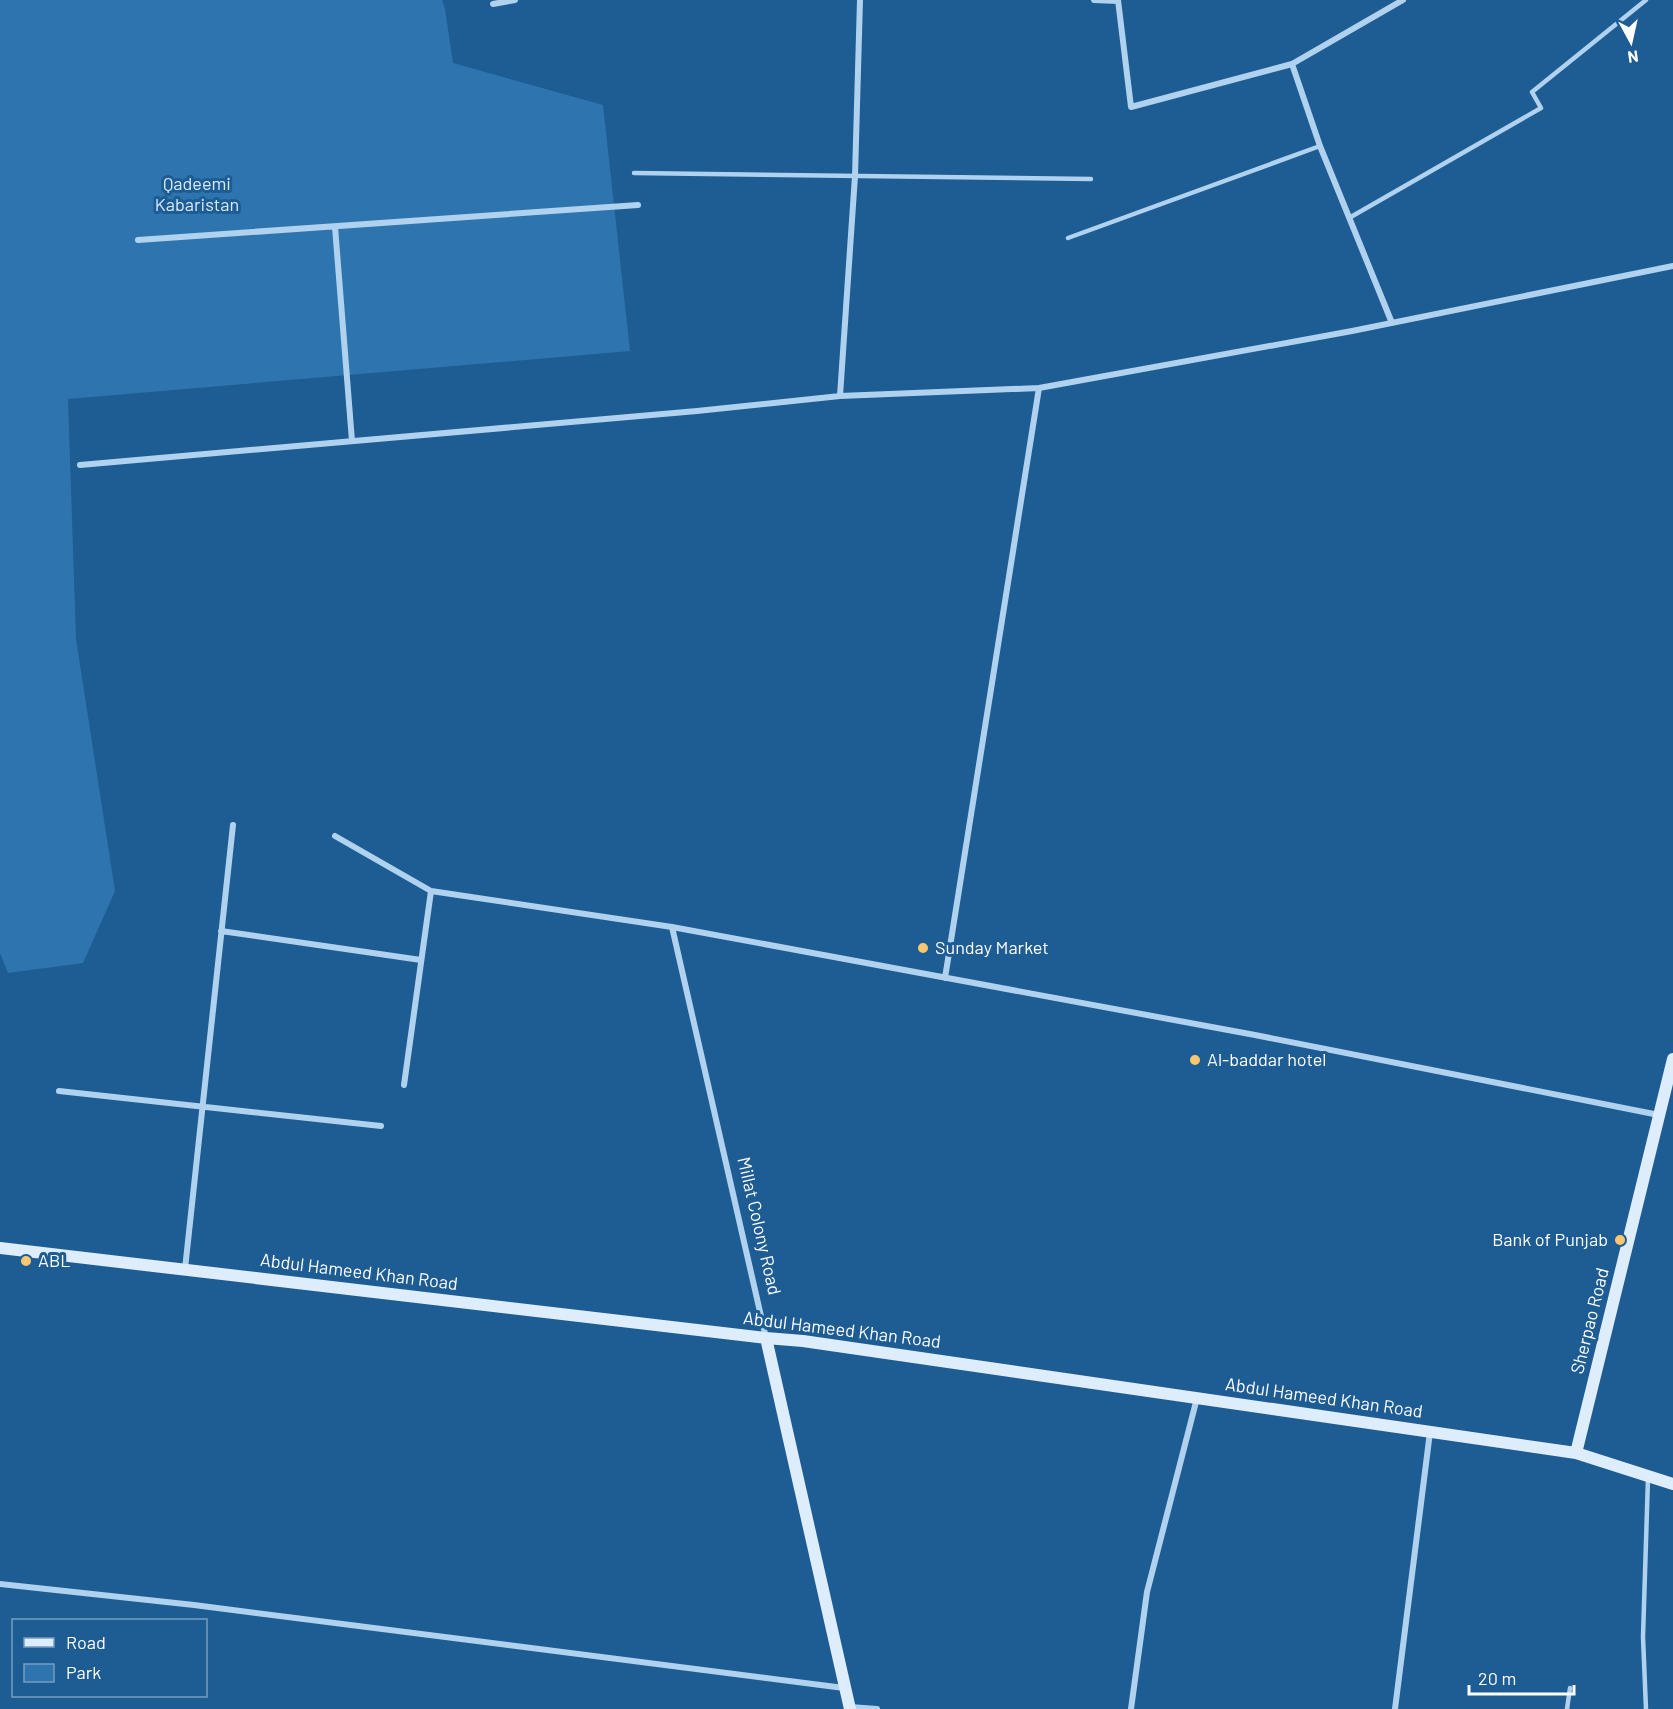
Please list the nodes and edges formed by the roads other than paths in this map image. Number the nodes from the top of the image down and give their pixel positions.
1 (514, 0) edge
2 (860, 0) edge
3 (1094, 0) edge
4 (1118, 0) edge
5 (1403, 0) edge
6 (1646, 0) edge
7 (493, 4) dead end
8 (1292, 64) junction
9 (1320, 146) junction
10 (634, 173) dead end
11 (855, 176) junction
12 (1091, 179) dead end
13 (638, 205) dead end
14 (1350, 218) junction
15 (335, 227) junction
16 (1068, 238) dead end
17 (138, 240) dead end
18 (1673, 266) edge
19 (1392, 323) junction
20 (1039, 388) junction
21 (840, 396) junction
22 (352, 441) junction
23 (80, 465) dead end
24 (233, 825) dead end
25 (335, 836) dead end
26 (430, 891) junction
27 (672, 927) junction
28 (221, 931) junction
29 (422, 960) junction
30 (945, 978) junction
31 (1673, 1059) edge
32 (404, 1085) dead end
33 (59, 1090) dead end
34 (202, 1106) junction
35 (1660, 1115) junction
36 (381, 1126) dead end
37 (0, 1248) edge
38 (185, 1269) junction
39 (766, 1338) junction
40 (1197, 1398) junction
41 (1430, 1432) junction
42 (1576, 1453) junction
43 (1648, 1476) junction
44 (1673, 1484) edge
45 (0, 1584) edge
46 (844, 1688) junction
47 (1570, 1688) dead end
48 (850, 1708) edge
49 (877, 1709) edge
50 (1131, 1709) edge
51 (1395, 1709) edge
52 (1567, 1709) edge
53 (1646, 1709) edge

1 - 7 street
2 - 11 street
3 - 4 street
4 - 8 street
5 - 8 street
6 - 14 lane
8 - 9 street
9 - 14 street
9 - 16 lane
10 - 11 lane
11 - 12 lane
11 - 21 street
13 - 15 street
14 - 19 street
15 - 17 street
15 - 22 street
18 - 19 street
19 - 20 street
20 - 21 street
20 - 30 street
21 - 22 street
22 - 23 street
24 - 28 street
25 - 26 street
26 - 27 street
26 - 29 street
27 - 30 street
27 - 39 street, Millat Colony Road
28 - 29 street
28 - 34 street
29 - 32 street
30 - 35 street
31 - 35 street, Sherpao Road
33 - 34 street
34 - 36 street
34 - 38 street
35 - 42 street, Sherpao Road
37 - 38 street, Abdul Hameed Khan Road
38 - 39 street, Abdul Hameed Khan Road
39 - 40 street, Abdul Hameed Khan Road
39 - 46 street, Millat Colony Road
40 - 41 street, Abdul Hameed Khan Road
40 - 50 street
41 - 42 street, Abdul Hameed Khan Road
41 - 51 street
42 - 43 street, Abdul Hameed Khan Road
43 - 44 street, Abdul Hameed Khan Road
43 - 53 lane
45 - 46 street
46 - 48 street, Millat Colony Road
47 - 52 lane
48 - 49 street

